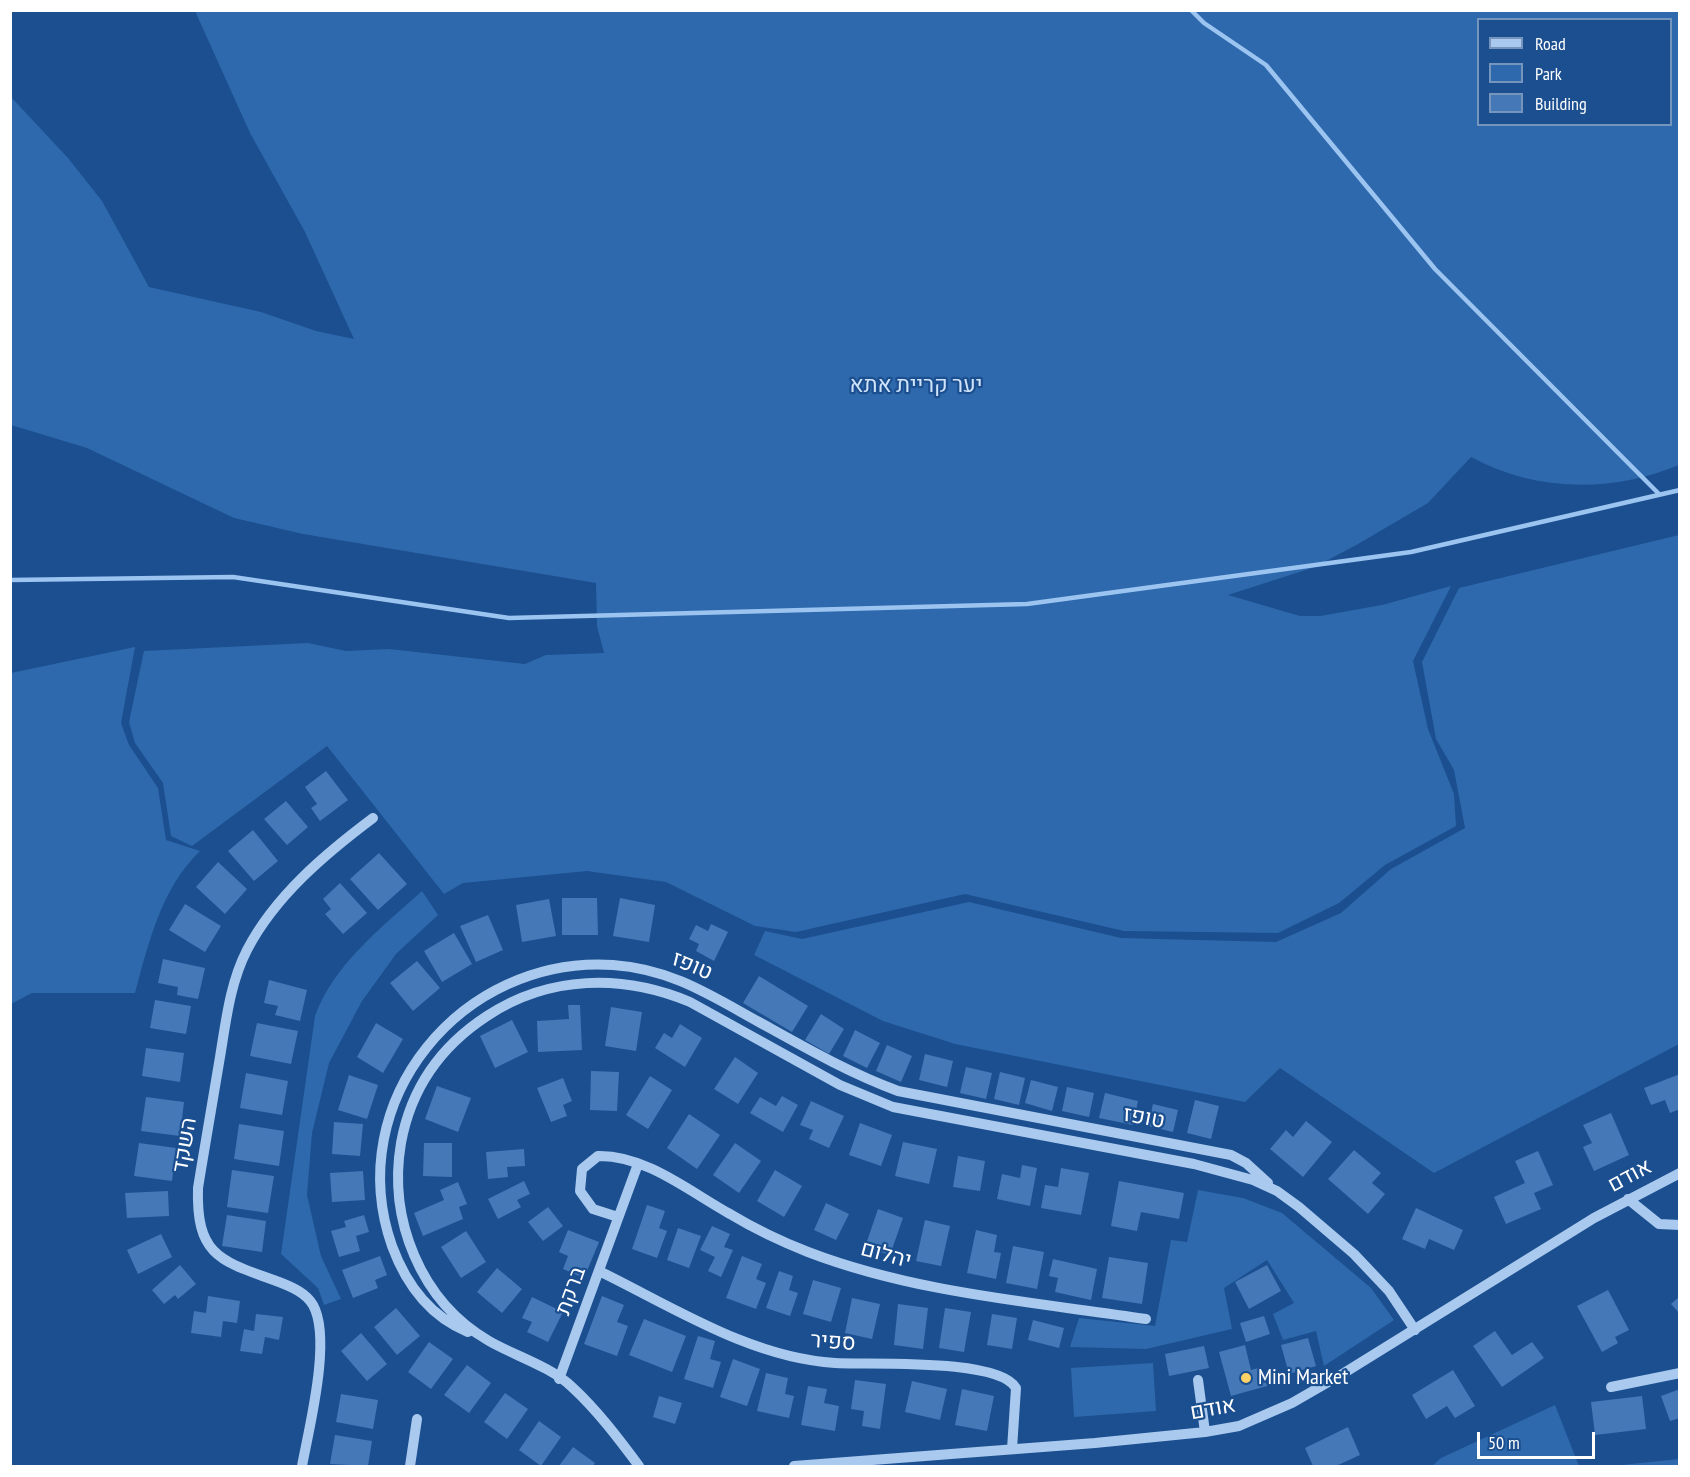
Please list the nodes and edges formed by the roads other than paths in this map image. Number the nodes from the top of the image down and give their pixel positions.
1 (373, 818) dead end
2 (638, 1164) junction
3 (1680, 1173) edge
4 (1277, 1191) junction
5 (1628, 1199) junction
6 (618, 1218) junction
7 (1680, 1225) edge
8 (599, 1270) junction
9 (1146, 1319) dead end
10 (1414, 1330) junction
11 (487, 1340) junction
12 (1680, 1373) edge
13 (559, 1379) junction
14 (1198, 1380) dead end
15 (1611, 1387) dead end
16 (417, 1419) dead end
17 (1205, 1432) junction
18 (1012, 1449) junction
19 (302, 1467) edge
20 (410, 1467) edge
21 (639, 1467) edge
22 (795, 1467) edge

1 - 19 street, השקד
2 - 6 street
2 - 6 street, יהלום
2 - 9 street, יהלום
3 - 5 street, אודם
4 - 10 street, טופז
4 - 11 street, טופז
4 - 11 street, טופז
5 - 7 street
5 - 10 street, אודם
6 - 8 street, ברקת
8 - 13 street, ברקת
8 - 18 street, ספיר
10 - 17 street, אודם
11 - 13 street, טופז
12 - 15 street
13 - 21 street, טופז
14 - 17 street
16 - 20 street
17 - 18 street, אודם
18 - 22 street, אודם

